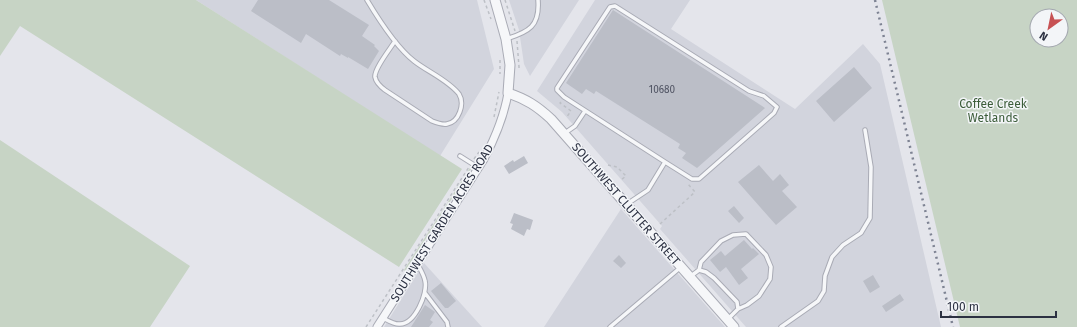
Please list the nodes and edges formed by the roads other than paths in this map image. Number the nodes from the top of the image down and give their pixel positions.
1 (367, 0) edge
2 (495, 0) edge
3 (538, 0) edge
4 (506, 38) junction
5 (395, 41) junction
6 (504, 92) junction
7 (585, 111) junction
8 (865, 130) dead end
9 (564, 134) junction
10 (460, 156) dead end
11 (665, 162) junction
12 (478, 168) junction
13 (626, 205) junction
14 (417, 264) junction
15 (681, 267) junction
16 (699, 270) junction
17 (690, 277) junction
18 (425, 293) junction
19 (738, 309) junction
20 (382, 318) junction
21 (728, 319) junction
22 (377, 327) edge
23 (448, 327) edge
24 (610, 327) edge
25 (734, 327) edge
26 (781, 327) edge

1 - 5 lane
2 - 4 street
3 - 4 lane
4 - 6 street
5 - 5 lane
6 - 9 street, SOUTHWEST CLUTTER STREET
6 - 12 street, SOUTHWEST GARDEN ACRES ROAD
7 - 9 lane
7 - 11 lane
7 - 11 lane
8 - 26 lane
9 - 13 street, SOUTHWEST CLUTTER STREET
10 - 12 lane
11 - 13 lane
12 - 14 street, SOUTHWEST GARDEN ACRES ROAD
13 - 15 street, SOUTHWEST CLUTTER STREET
14 - 18 lane
14 - 20 street, SOUTHWEST GARDEN ACRES ROAD
15 - 17 street, SOUTHWEST CLUTTER STREET
15 - 24 lane
16 - 17 lane
16 - 19 lane
16 - 19 lane
17 - 21 street, SOUTHWEST CLUTTER STREET
18 - 20 lane
18 - 23 lane
19 - 21 lane
20 - 22 street, SOUTHWEST GARDEN ACRES ROAD
21 - 25 street, SOUTHWEST CLUTTER STREET

